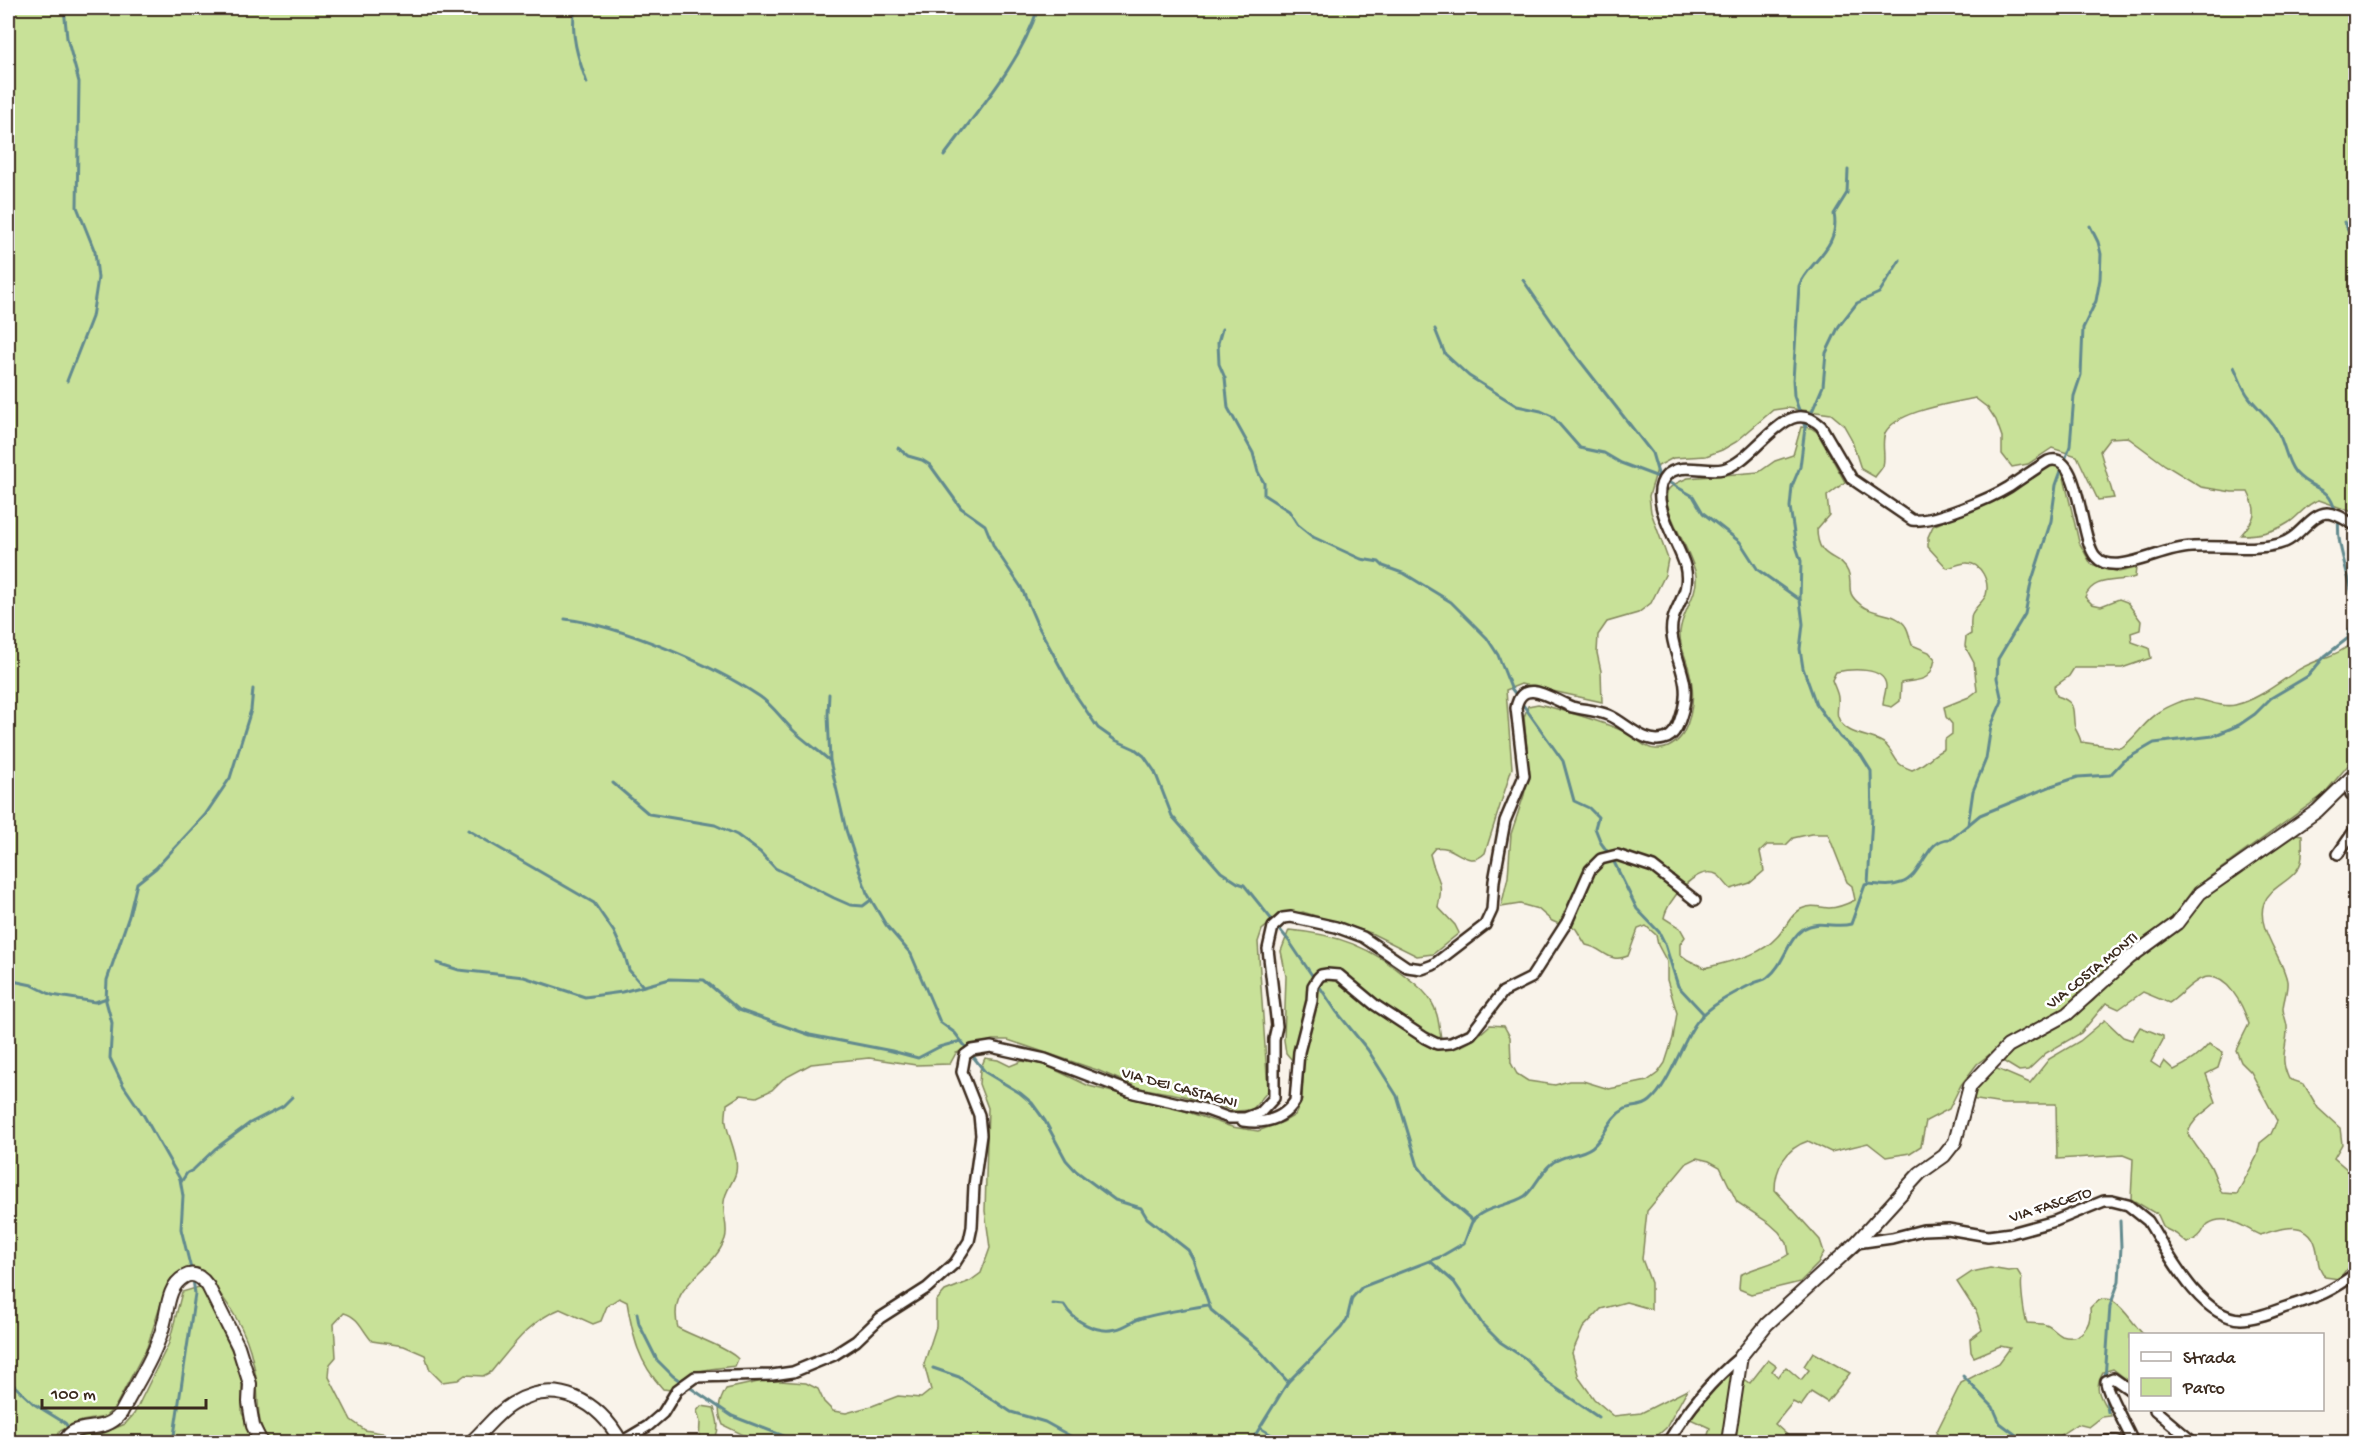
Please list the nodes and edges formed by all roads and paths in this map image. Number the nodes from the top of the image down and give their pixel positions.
1 (2355, 526) edge
2 (2353, 777) edge
3 (2355, 799) edge
4 (2355, 828) edge
5 (2338, 854) dead end
6 (1695, 900) dead end
7 (1229, 1118) junction
8 (1856, 1243) junction
9 (2355, 1272) edge
10 (1740, 1356) junction
11 (2129, 1389) edge
12 (2156, 1411) edge
13 (621, 1442) edge
14 (65, 1443) edge
15 (261, 1443) edge
16 (471, 1443) edge
17 (1668, 1443) edge
18 (1728, 1443) edge
19 (2106, 1443) edge
20 (2117, 1443) edge
21 (2133, 1443) edge
22 (2193, 1443) edge

1 - 7 street, VIA DEI CASTAGNI
2 - 3 street
2 - 8 street, VIA COSTA MONTI
4 - 5 street
6 - 7 street
7 - 13 street, VIA DEI CASTAGNI
8 - 9 street, VIA FASCETO
8 - 10 street, VIA COSTA MONTI
10 - 17 street
10 - 18 street
11 - 21 street
12 - 22 street
13 - 16 street
14 - 15 street
19 - 20 street

